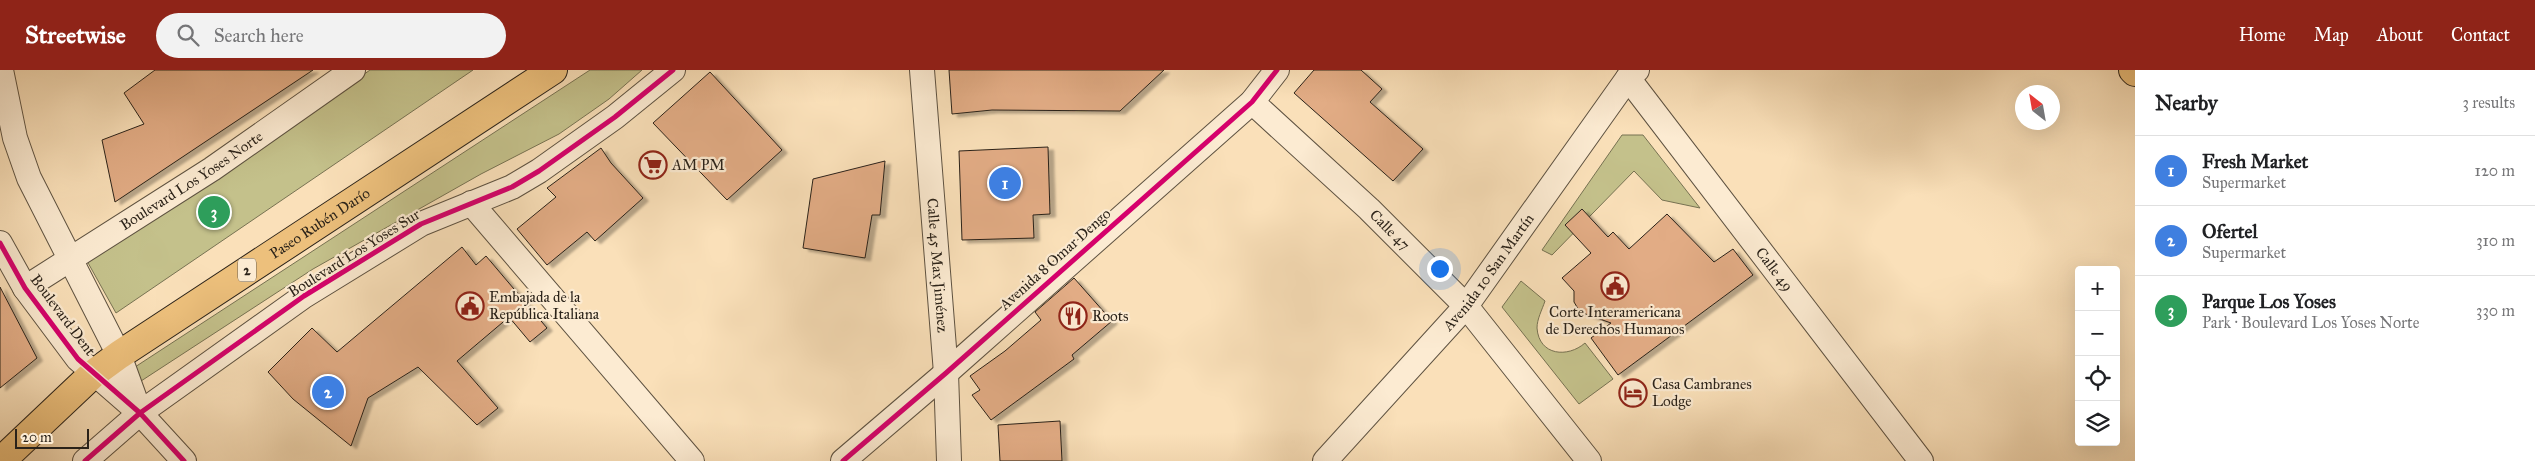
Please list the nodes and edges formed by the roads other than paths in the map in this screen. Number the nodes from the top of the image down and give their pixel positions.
1 (1, 70) edge
2 (353, 70) edge
3 (553, 70) edge
4 (673, 70) edge
5 (922, 70) edge
6 (1277, 70) edge
7 (1632, 74) edge
8 (1252, 102) junction
9 (8, 139) edge
10 (471, 203) junction
11 (0, 243) edge
12 (71, 260) junction
13 (25, 288) junction
14 (1466, 306) junction
15 (119, 355) junction
16 (946, 373) junction
17 (94, 374) junction
18 (140, 413) junction
19 (1, 461) edge
20 (85, 461) edge
21 (184, 461) edge
22 (692, 461) edge
23 (843, 461) edge
24 (949, 461) edge
25 (1325, 461) edge
26 (1590, 461) edge
27 (1921, 461) edge

1 - 9 street, Boulevard Dent
2 - 12 street, Boulevard Los Yoses Norte
3 - 15 highway, Paseo Rubén Darío / 2
4 - 10 street, Boulevard Los Yoses Sur
5 - 16 street, Calle 45 Max Jiménez
6 - 8 street, Avenida 8 Omar Dengo
7 - 14 street, Avenida 10 San Martín
7 - 27 street, Calle 49
8 - 14 street, Calle 47
8 - 16 street, Avenida 8 Omar Dengo
9 - 12 street, Boulevard Dent
10 - 18 street, Boulevard Los Yoses Sur
10 - 22 street
11 - 13 street, Boulevard Dent
12 - 13 street, Boulevard Los Yoses Norte
12 - 15 street, Boulevard Dent
13 - 17 street, Boulevard Dent
14 - 25 street, Avenida 10 San Martín
14 - 26 street, Calle 47
15 - 17 highway, Paseo Rubén Darío / 2
15 - 18 street, Boulevard Dent
16 - 23 street, Avenida 8 Omar Dengo
16 - 24 street, Calle 45 Max Jiménez
17 - 18 street, Boulevard Dent
17 - 19 highway, Paseo Rubén Darío / 2
18 - 20 street, Boulevard Los Yoses Sur
18 - 21 street

